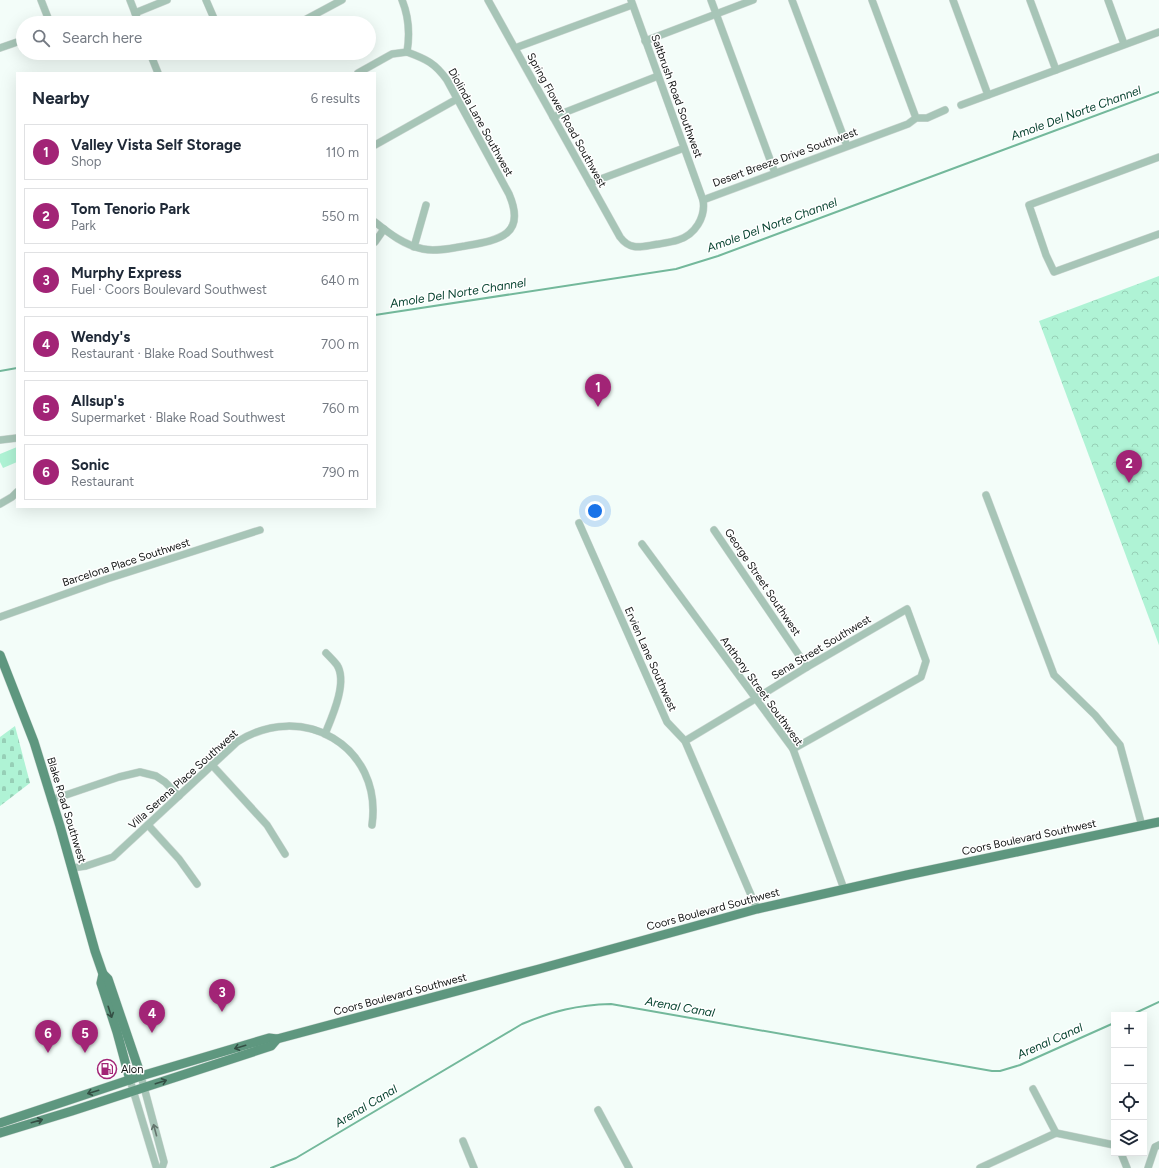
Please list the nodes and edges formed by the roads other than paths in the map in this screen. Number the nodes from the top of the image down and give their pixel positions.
1 (41, 0) edge
2 (130, 0) edge
3 (166, 0) edge
4 (206, 0) edge
5 (342, 0) edge
6 (402, 0) edge
7 (488, 0) edge
8 (711, 0) edge
9 (754, 0) edge
10 (792, 0) edge
11 (872, 0) edge
12 (953, 0) edge
13 (1030, 0) edge
14 (1108, 0) edge
15 (631, 2) edge
16 (135, 13) junction
17 (716, 13) junction
18 (47, 16) edge
19 (136, 16) edge
20 (213, 16) edge
21 (312, 16) edge
22 (1159, 32) edge
23 (645, 40) junction
24 (16, 42) edge
25 (1124, 44) junction
26 (0, 48) edge
27 (515, 48) junction
28 (407, 52) junction
29 (153, 60) edge
30 (1056, 70) junction
31 (158, 72) edge
32 (360, 72) edge
33 (658, 76) junction
34 (988, 95) junction
35 (457, 99) junction
36 (961, 105) dead end
37 (945, 110) dead end
38 (553, 116) junction
39 (916, 118) junction
40 (376, 144) edge
41 (847, 146) junction
42 (684, 148) junction
43 (1159, 157) edge
44 (774, 173) junction
45 (590, 184) junction
46 (703, 200) junction
47 (426, 205) dead end
48 (376, 223) edge
49 (384, 229) junction
50 (1159, 234) edge
51 (376, 241) edge
52 (414, 246) junction
53 (632, 246) joint
54 (16, 438) edge
55 (0, 440) edge
56 (16, 493) edge
57 (986, 495) dead end
58 (0, 504) edge
59 (580, 523) dead end
60 (260, 530) dead end
61 (714, 530) dead end
62 (642, 544) dead end
63 (0, 617) edge
64 (326, 653) dead end
65 (0, 655) edge
66 (807, 667) junction
67 (755, 700) junction
68 (325, 734) junction
69 (685, 741) junction
70 (793, 749) junction
71 (212, 765) junction
72 (179, 796) junction
73 (52, 800) junction
74 (1159, 822) edge
75 (148, 825) junction
76 (372, 825) dead end
77 (1142, 826) junction
78 (284, 854) dead end
79 (72, 868) junction
80 (197, 884) dead end
81 (844, 889) junction
82 (757, 909) junction
83 (103, 974) junction
84 (277, 1039) junction
85 (141, 1076) junction
86 (130, 1080) junction
87 (144, 1088) junction
88 (1033, 1089) dead end
89 (133, 1091) junction
90 (598, 1110) dead end
91 (0, 1123) edge
92 (0, 1133) edge
93 (1056, 1133) junction
94 (463, 1141) dead end
95 (1111, 1144) edge
96 (1159, 1145) edge
97 (1122, 1156) edge
98 (158, 1168) edge
99 (162, 1168) edge
100 (474, 1168) edge
101 (629, 1168) edge
102 (980, 1168) edge
103 (1127, 1168) edge
104 (1148, 1168) edge

1 - 18 street
2 - 16 street
3 - 16 street
4 - 20 street
5 - 21 street
6 - 28 street
7 - 27 street, Spring Flower Road Southwest
8 - 17 street
9 - 17 street
10 - 41 street
11 - 39 street
12 - 34 street
13 - 30 street
14 - 25 street
15 - 23 street, Saltbrush Road Southwest
15 - 27 street
16 - 19 street
17 - 23 street
17 - 44 street
22 - 25 street
23 - 33 street, Saltbrush Road Southwest
24 - 26 street
25 - 30 street
27 - 38 street, Spring Flower Road Southwest
28 - 32 street
28 - 35 street, Diolinda Lane Southwest
29 - 31 street
30 - 34 street
33 - 38 street
33 - 42 street, Saltbrush Road Southwest
34 - 36 street
35 - 40 street
35 - 52 street, Diolinda Lane Southwest
37 - 39 street, Desert Breeze Drive Southwest
38 - 45 street, Spring Flower Road Southwest
39 - 41 street, Desert Breeze Drive Southwest
41 - 44 street, Desert Breeze Drive Southwest
42 - 45 street
42 - 46 street, Saltbrush Road Southwest
43 - 50 street
44 - 46 street, Desert Breeze Drive Southwest
45 - 53 street, Spring Flower Road Southwest
46 - 53 street, Desert Breeze Drive Southwest
47 - 52 street
48 - 49 street
49 - 51 street
49 - 52 street
54 - 55 street
56 - 58 street
57 - 77 street
59 - 69 street, Ervien Lane Southwest
60 - 63 street, Barcelona Place Southwest
61 - 66 street, George Street Southwest
62 - 67 street, Anthony Street Southwest
64 - 68 street
65 - 73 main road, Blake Road Southwest
66 - 67 street, Sena Street Southwest
66 - 70 street, Sena Street Southwest
67 - 69 street, Sena Street Southwest
67 - 70 street, Anthony Street Southwest
68 - 71 street, Villa Serena Place Southwest
68 - 76 street, Villa Serena Place Southwest
69 - 82 street, Ervien Lane Southwest
70 - 81 street, Anthony Street Southwest
71 - 72 street, Villa Serena Place Southwest
71 - 78 street
72 - 73 street
72 - 75 street, Villa Serena Place Southwest
73 - 79 main road, Blake Road Southwest
74 - 77 main road, Coors Boulevard Southwest
75 - 79 street, Villa Serena Place Southwest
75 - 80 street
77 - 81 main road, Coors Boulevard Southwest
79 - 83 main road, Blake Road Southwest
81 - 82 main road, Coors Boulevard Southwest
82 - 84 main road, Coors Boulevard Southwest
83 - 85 main road, Blake Road Southwest
83 -> 86 main road, Blake Road Southwest
84 -> 85 main road, Coors Boulevard Southwest
87 -> 84 main road, Coors Boulevard Southwest
85 - 86 main road, Coors Boulevard Southwest
85 - 87 street, Blake Road Southwest
86 - 89 street, Blake Road Southwest
86 -> 91 main road, Coors Boulevard Southwest
87 - 89 main road, Coors Boulevard Southwest
99 -> 87 street, Blake Road Southwest
88 - 93 street
92 -> 89 main road, Coors Boulevard Southwest
89 - 98 street, Blake Road Southwest
90 - 101 street
93 - 95 street
93 - 102 street
94 - 100 street
96 - 104 street
97 - 103 street

